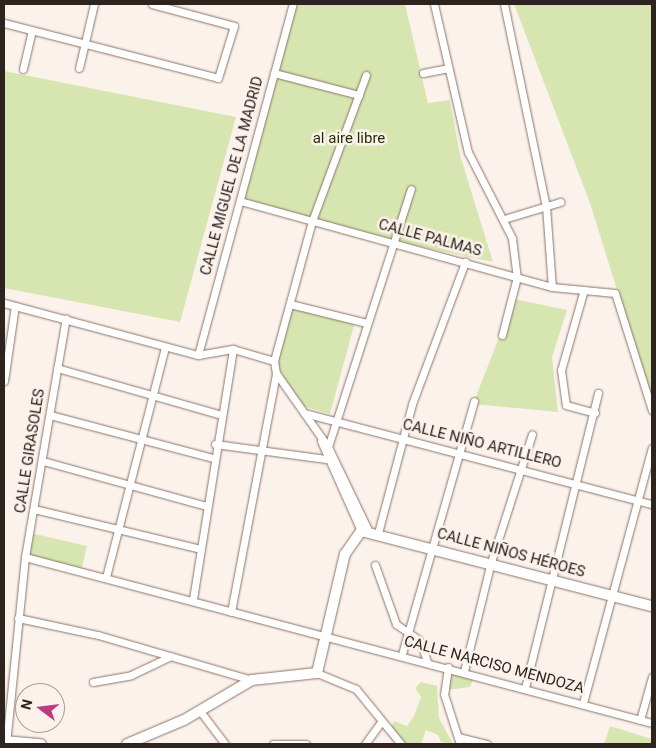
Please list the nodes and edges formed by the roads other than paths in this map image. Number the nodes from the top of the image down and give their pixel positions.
1 (94, 4) edge
2 (152, 4) edge
3 (293, 4) edge
4 (434, 4) edge
5 (504, 4) edge
6 (4, 22) edge
7 (32, 31) junction
8 (85, 44) junction
9 (79, 68) dead end
10 (448, 68) junction
11 (23, 69) dead end
12 (274, 73) junction
13 (423, 73) dead end
14 (366, 75) dead end
15 (359, 95) junction
16 (411, 189) dead end
17 (240, 202) junction
18 (560, 202) dead end
19 (546, 206) junction
20 (504, 219) junction
21 (312, 221) junction
22 (392, 241) junction
23 (465, 262) junction
24 (517, 277) junction
25 (552, 287) junction
26 (583, 293) junction
27 (4, 303) edge
28 (290, 304) junction
29 (16, 306) junction
30 (66, 318) junction
31 (367, 323) junction
32 (502, 334) dead end
33 (7, 337) edge
34 (165, 347) junction
35 (233, 349) junction
36 (198, 355) junction
37 (274, 361) junction
38 (57, 368) junction
39 (276, 373) junction
40 (4, 381) edge
41 (598, 393) dead end
42 (150, 395) junction
43 (474, 401) dead end
44 (652, 410) edge
45 (595, 412) junction
46 (304, 413) junction
47 (219, 414) junction
48 (50, 415) junction
49 (337, 421) junction
50 (532, 434) dead end
51 (142, 438) junction
52 (401, 438) junction
53 (321, 441) junction
54 (215, 444) junction
55 (328, 446) junction
56 (259, 448) junction
57 (652, 448) edge
58 (460, 454) junction
59 (213, 458) junction
60 (326, 459) junction
61 (43, 462) junction
62 (519, 468) junction
63 (577, 482) junction
64 (130, 485) junction
65 (636, 499) junction
66 (652, 504) edge
67 (206, 506) junction
68 (34, 509) junction
69 (118, 530) junction
70 (369, 532) junction
71 (432, 547) junction
72 (200, 549) junction
73 (25, 557) junction
74 (491, 562) junction
75 (375, 565) dead end
76 (106, 577) junction
77 (554, 579) junction
78 (611, 597) junction
79 (193, 599) junction
80 (652, 606) edge
81 (231, 612) junction
82 (18, 618) junction
83 (408, 633) junction
84 (328, 636) junction
85 (402, 654) junction
86 (170, 656) junction
87 (427, 661) junction
88 (448, 667) junction
89 (464, 671) junction
90 (317, 673) junction
91 (652, 677) edge
92 (252, 680) junction
93 (93, 682) dead end
94 (525, 688) junction
95 (584, 703) junction
96 (200, 711) junction
97 (640, 720) junction
98 (381, 722) junction
99 (652, 723) edge
100 (459, 741) edge
101 (6, 742) edge
102 (41, 744) edge
103 (127, 744) edge
104 (226, 744) edge
105 (273, 744) edge
106 (306, 744) edge
107 (365, 744) edge
108 (401, 744) edge
109 (487, 744) edge

1 - 8 street
2 - 8 street
3 - 12 street, CALLE MIGUEL DE LA MADRID
4 - 10 street
5 - 19 street
6 - 7 street
7 - 8 street
7 - 11 street
8 - 9 street
10 - 13 street
10 - 20 street
12 - 15 street
12 - 17 street, CALLE MIGUEL DE LA MADRID
14 - 15 street
15 - 21 street
16 - 22 street
17 - 21 street, CALLE PALMAS
17 - 36 street, CALLE MIGUEL DE LA MADRID
18 - 19 street
19 - 20 street
19 - 25 street
20 - 24 street
21 - 22 street, CALLE PALMAS
21 - 28 street
22 - 23 street, CALLE PALMAS
22 - 31 street
23 - 24 street, CALLE PALMAS
23 - 52 street
24 - 25 street, CALLE PALMAS
24 - 32 street
25 - 26 street, CALLE PALMAS
26 - 44 street, CALLE PALMAS
26 - 45 street
27 - 29 street
28 - 31 street
28 - 37 street
29 - 30 street
29 - 33 street
30 - 34 street
30 - 38 street, CALLE GIRASOLES
31 - 49 street
33 - 40 street
34 - 36 street
34 - 42 street
35 - 36 street
35 - 37 street
35 - 47 street
37 - 39 street
38 - 42 street
38 - 48 street, CALLE GIRASOLES
39 - 46 street
39 - 56 street
41 - 45 street
42 - 47 street
42 - 51 street
43 - 58 street
45 - 63 street
46 - 49 street, CALLE NIÑO ARTILLERO
46 - 53 street
47 - 54 street
48 - 51 street
48 - 61 street, CALLE GIRASOLES
49 - 52 street, CALLE NIÑO ARTILLERO
49 - 55 street
50 - 62 street
51 - 59 street
51 - 64 street
52 - 58 street, CALLE NIÑO ARTILLERO
52 - 70 street
53 - 55 street
53 - 60 street
54 - 56 street
54 - 59 street
55 - 70 street
56 - 60 street
56 - 81 street
57 - 65 street
58 - 62 street, CALLE NIÑO ARTILLERO
58 - 71 street
59 - 67 street
60 - 70 street
61 - 64 street
61 - 68 street, CALLE GIRASOLES
62 - 63 street, CALLE NIÑO ARTILLERO
62 - 74 street
63 - 65 street, CALLE NIÑO ARTILLERO
63 - 77 street
64 - 67 street
64 - 69 street
65 - 66 street, CALLE NIÑO ARTILLERO
65 - 78 street
67 - 72 street
68 - 69 street
68 - 73 street, CALLE GIRASOLES
69 - 72 street
69 - 76 street
70 - 71 street, CALLE NIÑOS HÉROES
70 - 84 street
71 - 74 street, CALLE NIÑOS HÉROES
71 - 83 street
72 - 79 street
73 - 76 street, CALLE NARCISO MENDOZA
73 - 82 street, CALLE GIRASOLES
74 - 77 street, CALLE NIÑOS HÉROES
74 - 89 street
75 - 83 street
76 - 79 street, CALLE NARCISO MENDOZA
77 - 78 street, CALLE NIÑOS HÉROES
77 - 94 street
78 - 80 street, CALLE NIÑOS HÉROES
78 - 95 street
79 - 81 street, CALLE NARCISO MENDOZA
81 - 84 street, CALLE NARCISO MENDOZA
82 - 86 street
82 - 101 street, CALLE GIRASOLES
83 - 85 street
83 - 87 street
84 - 85 street, CALLE NARCISO MENDOZA
84 - 90 street
85 - 87 street, CALLE NARCISO MENDOZA
86 - 92 street
86 - 93 street
87 - 88 street, CALLE NARCISO MENDOZA
88 - 89 street, CALLE NARCISO MENDOZA
88 - 100 street
89 - 94 street, CALLE NARCISO MENDOZA
90 - 92 street
90 - 98 street
91 - 97 street
92 - 96 street
94 - 95 street, CALLE NARCISO MENDOZA
95 - 97 street, CALLE NARCISO MENDOZA
96 - 103 street
96 - 104 street
97 - 99 street, CALLE NARCISO MENDOZA
98 - 107 street
98 - 108 street
100 - 109 street
101 - 102 street
105 - 106 street

